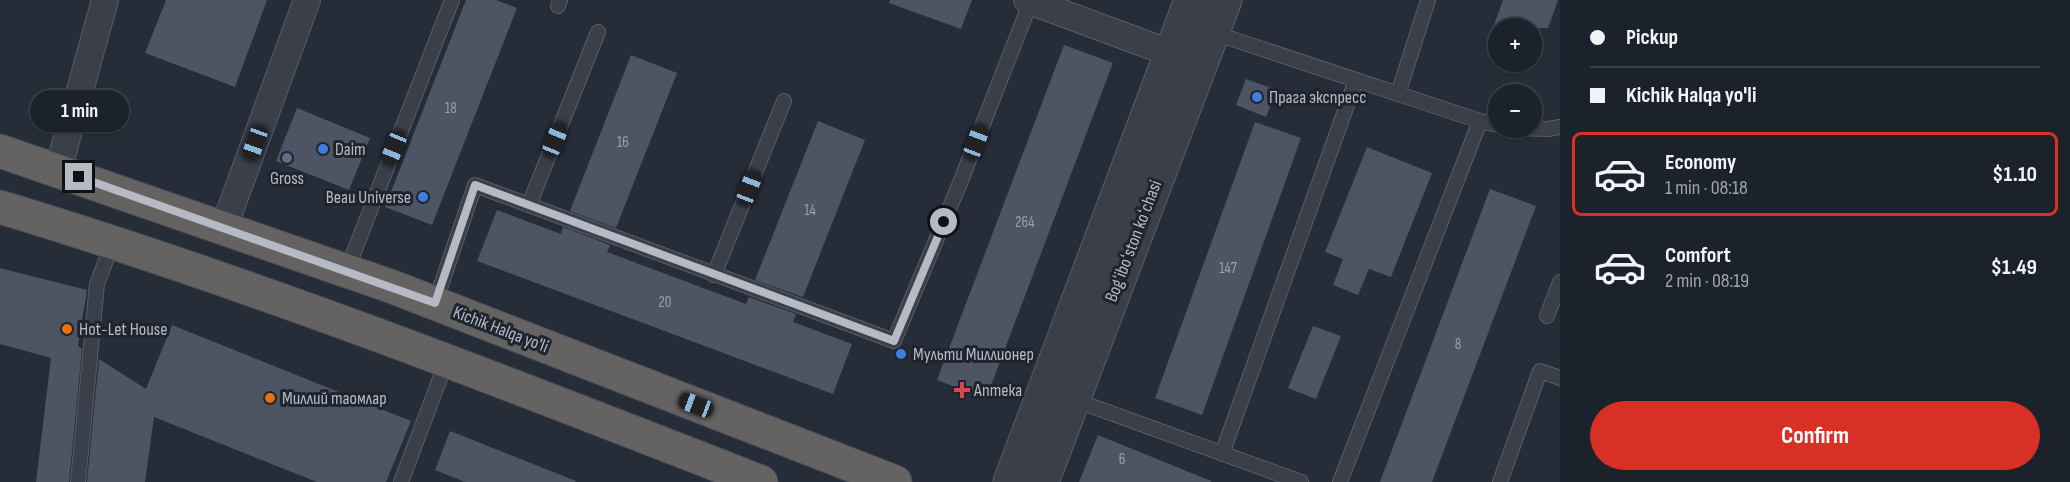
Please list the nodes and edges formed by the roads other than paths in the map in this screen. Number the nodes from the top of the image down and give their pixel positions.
1 (105, 0) edge
2 (307, 0) edge
3 (452, 0) edge
4 (1225, 0) edge
5 (1428, 0) edge
6 (1029, 1) edge
7 (1196, 18) edge
8 (598, 32) dead end
9 (1186, 58) junction
10 (1356, 80) junction
11 (1398, 94) junction
12 (784, 101) dead end
13 (1480, 121) junction
14 (1488, 123) edge
15 (1560, 127) edge
16 (1542, 129) edge
17 (0, 151) edge
18 (58, 170) junction
19 (528, 204) junction
20 (0, 207) edge
21 (41, 220) junction
22 (224, 227) junction
23 (113, 242) junction
24 (346, 270) junction
25 (714, 275) junction
26 (1560, 282) edge
27 (435, 303) junction
28 (1547, 315) dead end
29 (447, 360) junction
30 (1560, 378) edge
31 (1059, 394) junction
32 (1222, 454) junction
33 (78, 482) edge
34 (401, 482) edge
35 (761, 482) edge
36 (895, 482) edge
37 (1010, 482) edge
38 (1042, 482) edge
39 (1301, 482) edge
40 (1340, 482) edge
41 (1500, 482) edge

1 - 18 street
2 - 22 street
3 - 24 lane
4 - 7 street, Bogʻiboʻston koʻchasi
5 - 11 lane
6 - 9 street
6 - 25 lane
7 - 9 street, Bogʻiboʻston koʻchasi
7 - 10 lane
8 - 19 lane
9 - 31 street, Bogʻiboʻston koʻchasi
10 - 11 lane
10 - 32 lane
11 - 13 lane
12 - 25 lane
13 - 14 lane
13 - 40 lane
15 - 16 lane
17 - 18 highway, Kichik Halqa yo'li
18 - 21 highway
18 - 22 highway, Kichik Halqa yo'li
19 - 25 lane
19 - 27 lane
20 - 21 highway
21 - 23 highway
22 - 24 highway, Kichik Halqa yo'li
23 - 29 highway
23 - 33 lane
24 - 27 highway, Kichik Halqa yo'li
26 - 28 lane
27 - 36 highway, Kichik Halqa yo'li
29 - 34 lane
29 - 35 highway
30 - 41 lane
31 - 32 lane
31 - 37 street, Bogʻiboʻston koʻchasi
31 - 38 street, Bogʻiboʻston koʻchasi
32 - 39 lane

